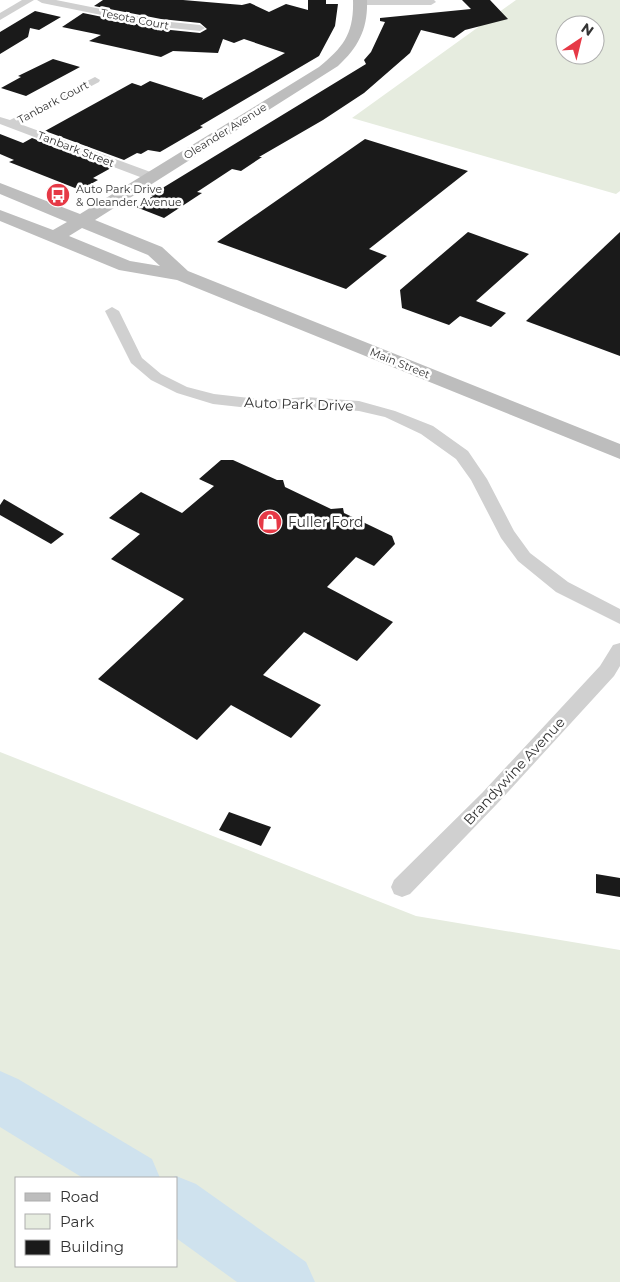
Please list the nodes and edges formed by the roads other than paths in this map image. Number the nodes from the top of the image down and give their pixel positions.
1 (29, 0) edge
2 (42, 0) edge
3 (361, 1) edge
4 (431, 2) dead end
5 (0, 17) edge
6 (200, 28) dead end
7 (95, 80) dead end
8 (5, 122) edge
9 (152, 177) junction
10 (0, 188) edge
11 (0, 215) edge
12 (80, 221) junction
13 (55, 237) junction
14 (181, 275) junction
15 (112, 310) dead end
16 (620, 452) edge
17 (620, 617) edge
18 (620, 650) edge
19 (402, 886) dead end

1 - 5 street
2 - 6 street, Tesota Court
3 - 4 street
3 - 9 main road, Oleander Avenue
7 - 8 street, Tanbark Court
8 - 9 street, Tanbark Street
9 - 12 main road, Oleander Avenue
10 - 12 main road, Main Street
11 - 13 main road, Main Street
12 - 13 main road, Oleander Avenue
12 - 14 main road, Main Street
13 - 14 main road, Main Street
14 - 16 main road, Main Street
15 - 17 street, Auto Park Drive
18 - 19 street, Brandywine Avenue

